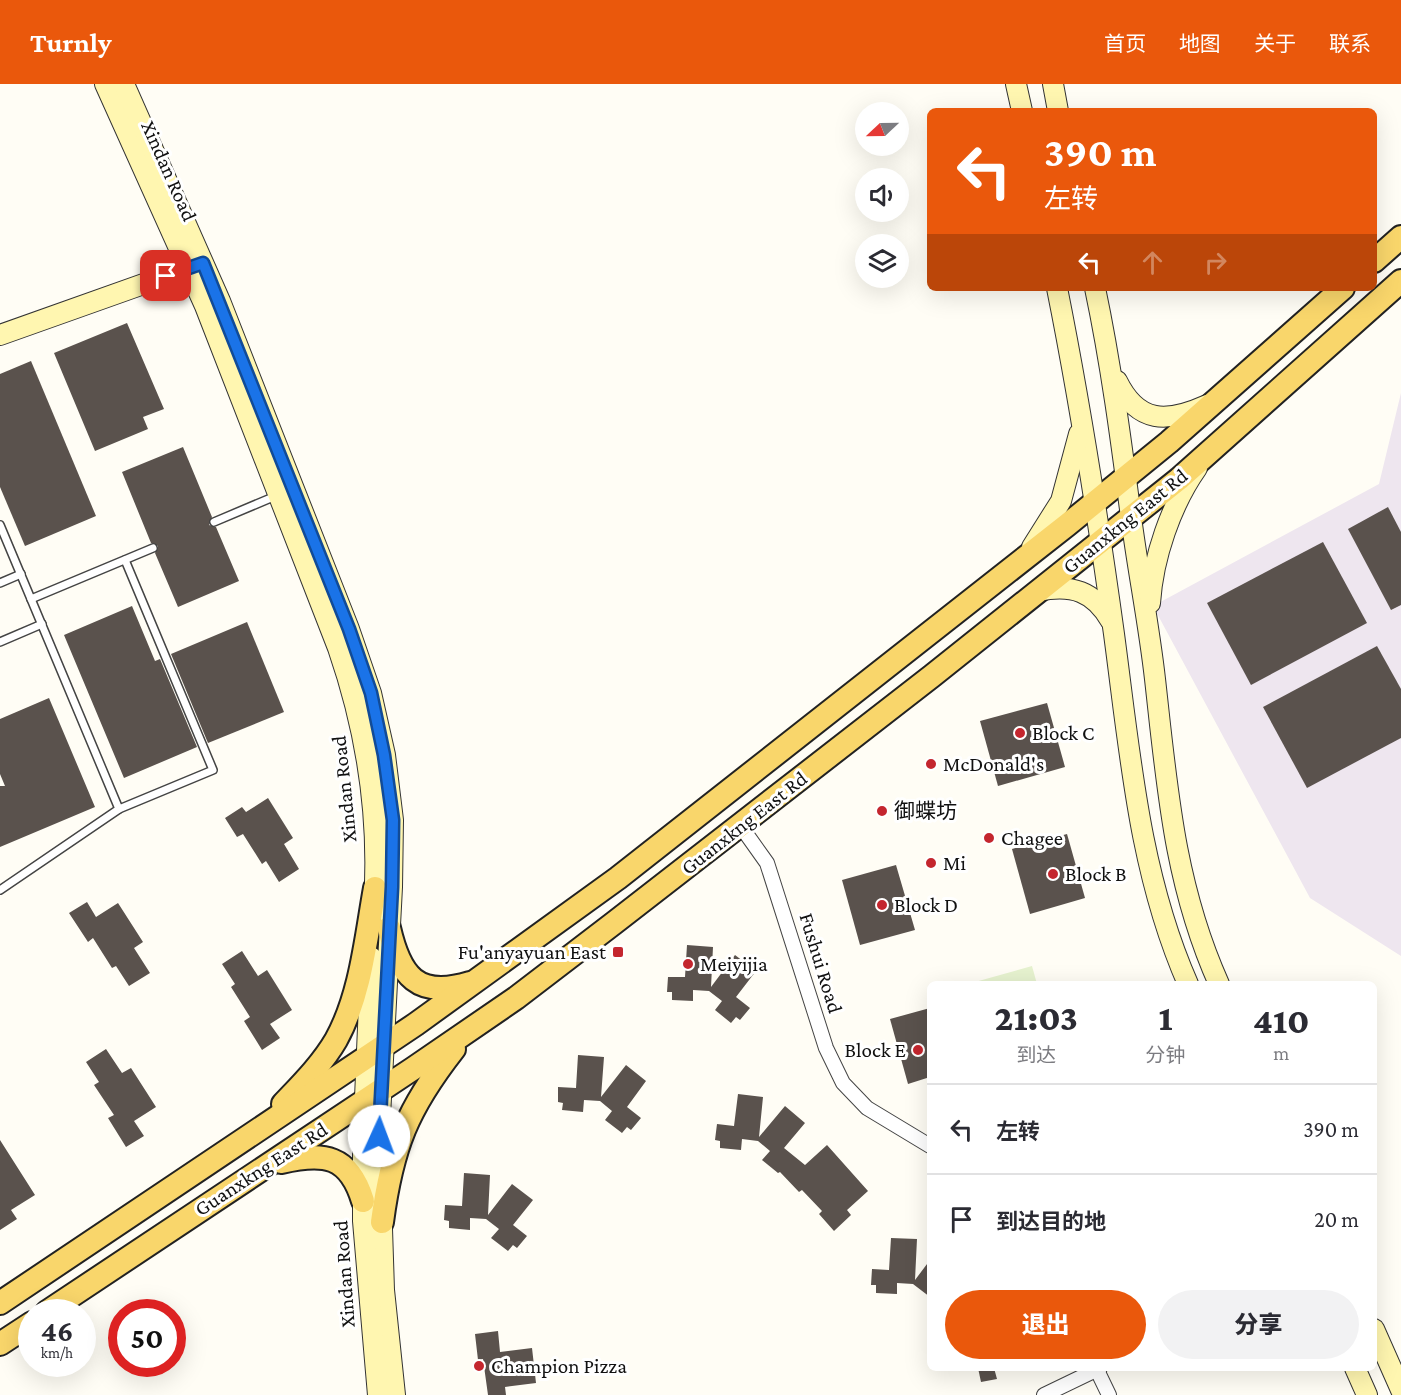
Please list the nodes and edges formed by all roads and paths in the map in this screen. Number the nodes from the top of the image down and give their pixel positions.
1 (105, 84) edge
2 (124, 84) edge
3 (1017, 84) edge
4 (1053, 84) edge
5 (1021, 108) edge
6 (1057, 108) edge
7 (1401, 237) edge
8 (1377, 258) edge
9 (195, 266) junction
10 (1401, 281) edge
11 (1058, 291) edge
12 (1096, 291) edge
13 (1340, 291) edge
14 (0, 335) edge
15 (1110, 360) junction
16 (1215, 402) junction
17 (1082, 417) junction
18 (1206, 455) junction
19 (1127, 476) junction
20 (279, 495) junction
21 (1096, 502) junction
22 (1131, 516) junction
23 (214, 522) dead end
24 (0, 525) edge
25 (1101, 541) junction
26 (153, 548) dead end
27 (125, 560) junction
28 (1021, 562) junction
29 (21, 574) junction
30 (0, 583) edge
31 (1038, 591) junction
32 (31, 599) junction
33 (1112, 623) junction
34 (42, 624) junction
35 (1149, 635) junction
36 (0, 642) edge
37 (119, 809) junction
38 (740, 825) junction
39 (375, 888) junction
40 (0, 890) edge
41 (389, 928) junction
42 (480, 979) junction
43 (1187, 981) edge
44 (1218, 981) edge
45 (473, 1028) junction
46 (374, 1053) junction
47 (373, 1095) junction
48 (253, 1135) junction
49 (927, 1144) edge
50 (262, 1167) junction
51 (363, 1201) junction
52 (382, 1222) junction
53 (66, 1299) edge
54 (0, 1303) edge
55 (18, 1332) edge
56 (1377, 1336) edge
57 (0, 1344) edge
58 (1092, 1371) edge
59 (1099, 1371) edge
60 (1356, 1371) edge
61 (1401, 1389) edge
62 (378, 1395) edge
63 (395, 1395) edge
64 (1044, 1395) edge
65 (1109, 1395) edge
66 (1367, 1395) edge

1 - 9 main road, Xindan Road
2 - 9 main road, Xindan Road
3 - 5 main road
4 - 6 main road
7 - 8 main road
9 - 14 main road
9 - 20 main road, Xindan Road
9 - 41 main road, Xindan Road
10 - 18 main road, Guanxkng East Rd
11 - 17 main road
12 - 15 main road
13 - 16 main road, Guanxkng East Rd
15 - 16 main road
15 - 19 main road
16 - 19 main road, Guanxkng East Rd
17 - 21 main road
17 - 28 main road
18 - 22 main road, Guanxkng East Rd
18 - 35 main road
19 - 21 main road, Guanxkng East Rd
19 - 22 main road
20 - 23 lane
20 - 39 main road, Xindan Road
21 - 25 main road
21 - 28 main road, Guanxkng East Rd
22 - 25 main road, Guanxkng East Rd
22 - 35 main road
24 - 29 lane
25 - 31 main road, Guanxkng East Rd
25 - 33 main road
26 - 27 lane
27 - 32 lane
27 - 37 lane
28 - 42 main road, Guanxkng East Rd
29 - 30 lane
29 - 32 lane
31 - 33 main road
31 - 38 main road, Guanxkng East Rd
32 - 34 lane
33 - 43 main road
34 - 36 lane
34 - 37 lane
35 - 44 main road
37 - 40 lane
38 - 45 main road, Guanxkng East Rd
38 - 49 street, Fushui Road
39 - 46 main road, Xindan Road
39 - 48 main road
41 - 42 main road
41 - 46 main road, Xindan Road
42 - 46 main road, Guanxkng East Rd
45 - 47 main road, Guanxkng East Rd
45 - 52 main road
46 - 47 main road, Xindan Road
46 - 48 main road, Guanxkng East Rd
47 - 50 main road, Guanxkng East Rd
47 - 51 main road, Xindan Road
47 - 52 main road, Xindan Road
48 - 54 main road, Guanxkng East Rd
50 - 51 main road
50 - 53 main road, Guanxkng East Rd
51 - 62 main road, Xindan Road
52 - 63 main road, Xindan Road
55 - 57 main road
56 - 61 main road
58 - 64 street
59 - 65 street
60 - 66 main road

